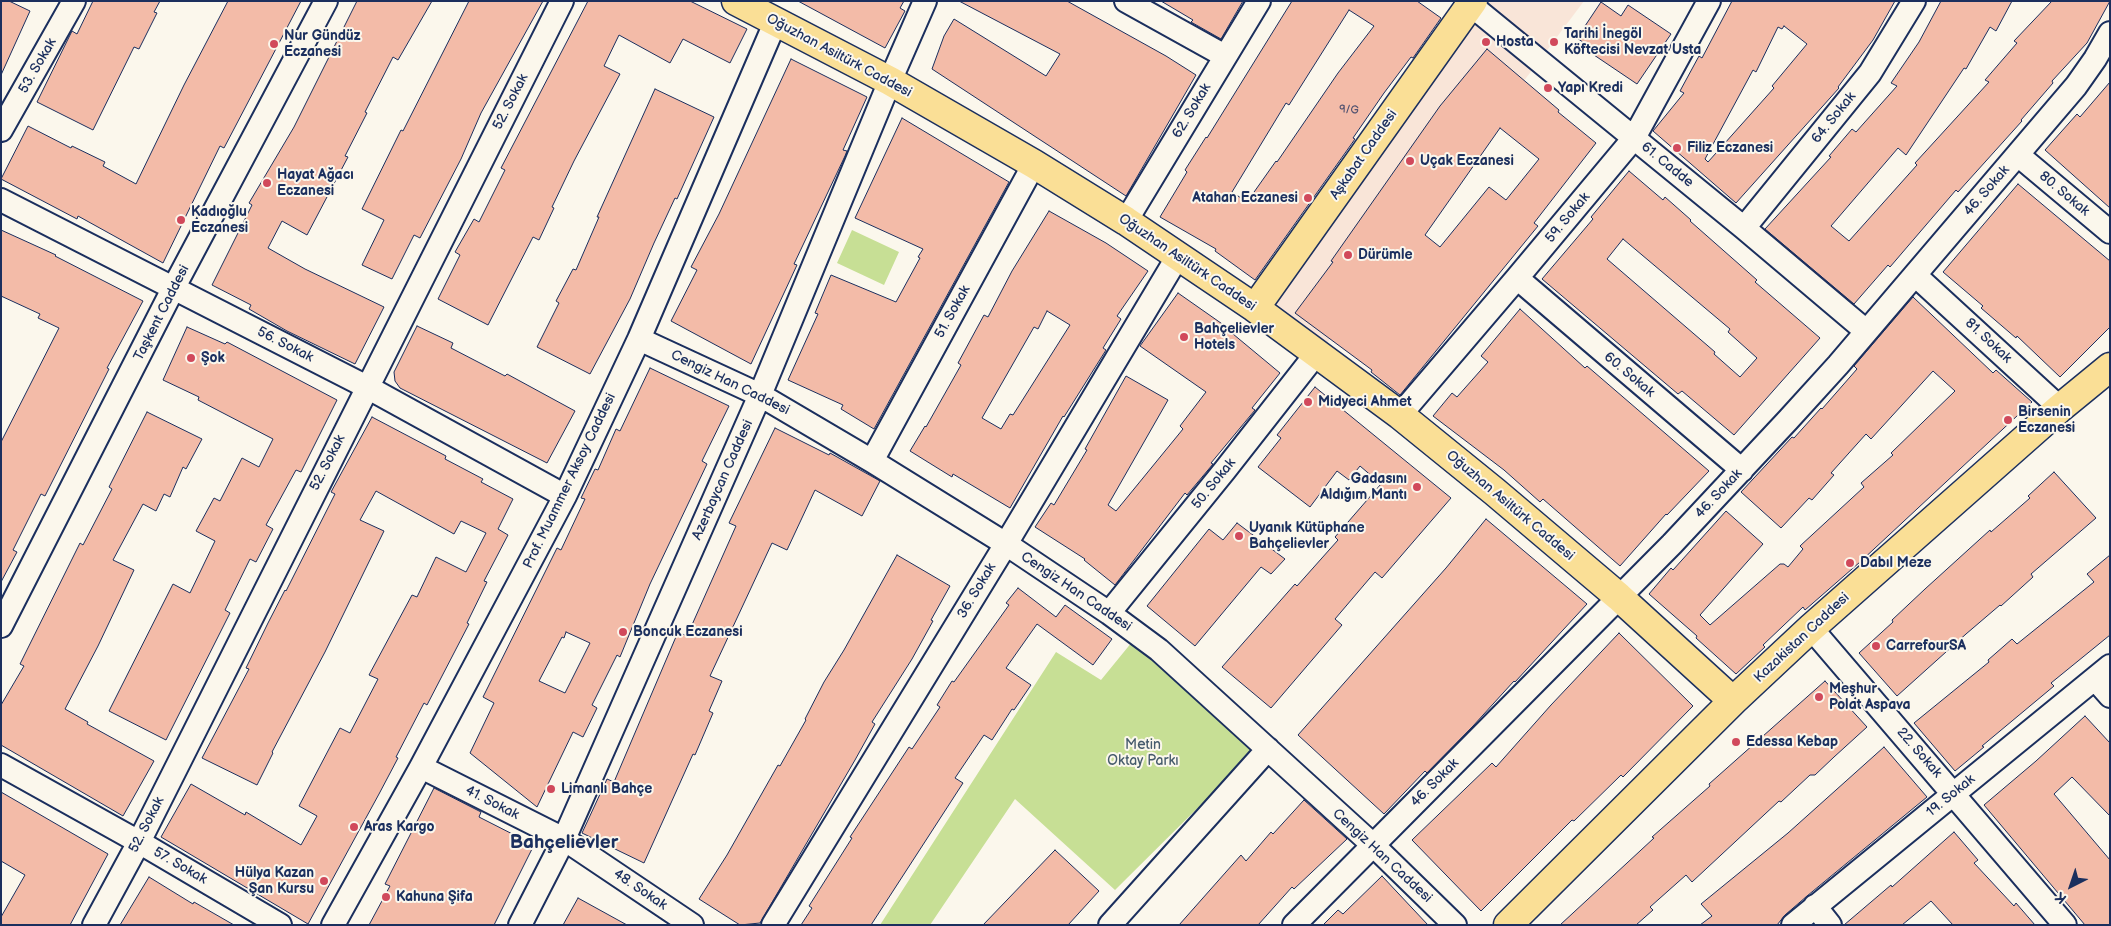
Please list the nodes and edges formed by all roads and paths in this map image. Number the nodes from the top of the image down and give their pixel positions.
1 (326, 1) edge
2 (562, 1) edge
3 (736, 1) edge
4 (926, 1) edge
5 (1126, 1) edge
6 (1259, 1) edge
7 (1709, 1) edge
8 (1914, 1) edge
9 (1470, 2) edge
10 (66, 4) edge
11 (775, 23) junction
12 (2110, 33) edge
13 (1225, 56) junction
14 (890, 80) junction
15 (1, 130) edge
16 (1634, 138) junction
17 (2018, 155) junction
18 (1034, 164) junction
19 (1, 200) edge
20 (1126, 221) junction
21 (1744, 228) junction
22 (2110, 232) edge
23 (1178, 256) junction
24 (1914, 274) junction
25 (1517, 278) junction
26 (174, 287) junction
27 (1255, 308) junction
28 (1866, 331) junction
29 (639, 339) junction
30 (1316, 354) junction
31 (2110, 366) edge
32 (367, 387) junction
33 (760, 395) junction
34 (2060, 408) junction
35 (1400, 415) junction
36 (872, 461) junction
37 (1742, 470) junction
38 (565, 496) junction
39 (1006, 544) junction
40 (1619, 597) junction
41 (1109, 613) junction
42 (1, 626) edge
43 (1811, 628) junction
44 (2102, 672) edge
45 (2110, 696) edge
46 (1733, 701) junction
47 (1268, 749) junction
48 (1, 765) edge
49 (421, 766) junction
50 (1954, 793) junction
51 (564, 839) junction
52 (139, 842) junction
53 (1373, 846) junction
54 (1815, 906) junction
55 (94, 925) edge
56 (280, 925) edge
57 (334, 925) edge
58 (520, 925) edge
59 (692, 925) edge
60 (773, 925) edge
61 (1110, 925) edge
62 (1294, 925) edge
63 (1456, 925) edge
64 (1508, 925) edge
65 (1793, 925) edge
66 (1830, 925) edge
67 (2065, 925) edge

1 - 26 street, Taşkent Caddesi
2 - 32 street, 52. Sokak
3 - 11 main road, Oğuzhan Asiltürk Caddesi
4 - 14 street, Azerbaycan Caddesi
5 - 13 street
6 - 13 street, 62. Sokak
7 - 16 street, 59. Sokak
8 - 21 street, 64. Sokak
9 - 16 street, 61. Cadde
9 - 27 main road, Aşkabat Caddesi
10 - 15 street, 53. Sokak
11 - 14 main road, Oğuzhan Asiltürk Caddesi
11 - 29 street, Prof. Muammer Aksoy Caddesi
12 - 17 street, 46. Sokak
13 - 20 street, 62. Sokak
14 - 18 main road, Oğuzhan Asiltürk Caddesi
14 - 33 street, Azerbaycan Caddesi
16 - 21 street, 61. Cadde
16 - 25 street, 59. Sokak
17 - 22 street, 80. Sokak
17 - 24 street, 46. Sokak
18 - 20 main road, Oğuzhan Asiltürk Caddesi
18 - 36 street, 51. Sokak
19 - 26 street, 56. Sokak
20 - 23 main road, Oğuzhan Asiltürk Caddesi
21 - 28 street, 61. Cadde
23 - 27 main road, Oğuzhan Asiltürk Caddesi
23 - 39 street, 36. Sokak
24 - 28 street, 46. Sokak
24 - 34 street, 81. Sokak
25 - 35 street, 59. Sokak
25 - 37 street, 60. Sokak
26 - 32 street, 56. Sokak
26 - 42 street, Taşkent Caddesi
27 - 30 main road, Oğuzhan Asiltürk Caddesi
28 - 37 street, 46. Sokak
29 - 33 street, Cengiz Han Caddesi
29 - 38 street, Prof. Muammer Aksoy Caddesi
30 - 35 main road, Oğuzhan Asiltürk Caddesi
30 - 41 street, 50. Sokak
31 - 34 main road, Kazakistan Caddesi
32 - 38 street, 56. Sokak
32 - 52 street, 52. Sokak
33 - 36 street, Cengiz Han Caddesi
33 - 51 street, Azerbaycan Caddesi
34 - 43 main road, Kazakistan Caddesi
35 - 40 main road, Oğuzhan Asiltürk Caddesi
36 - 39 street, Cengiz Han Caddesi
37 - 40 street, 46. Sokak
38 - 49 street, Prof. Muammer Aksoy Caddesi
39 - 41 street, Cengiz Han Caddesi
39 - 60 street, 36. Sokak
40 - 46 main road, Oğuzhan Asiltürk Caddesi
40 - 53 street, 46. Sokak
41 - 47 street, Cengiz Han Caddesi
43 - 46 main road, Kazakistan Caddesi
43 - 50 street, 22. Sokak
44 - 45 street
44 - 50 street, 19. Sokak
46 - 64 main road, Kazakistan Caddesi
47 - 53 street, Cengiz Han Caddesi
47 - 61 street
48 - 52 street, 57. Sokak
49 - 51 street, 41. Sokak
49 - 57 street, Prof. Muammer Aksoy Caddesi
50 - 54 street, 19. Sokak
50 - 67 street, 22. Sokak
51 - 58 street, Azerbaycan Caddesi
51 - 59 street, 48. Sokak
52 - 55 street, 52. Sokak
52 - 56 street, 57. Sokak
53 - 62 street, 46. Sokak
53 - 63 street, Cengiz Han Caddesi
54 - 65 street, 19. Sokak
54 - 66 street

